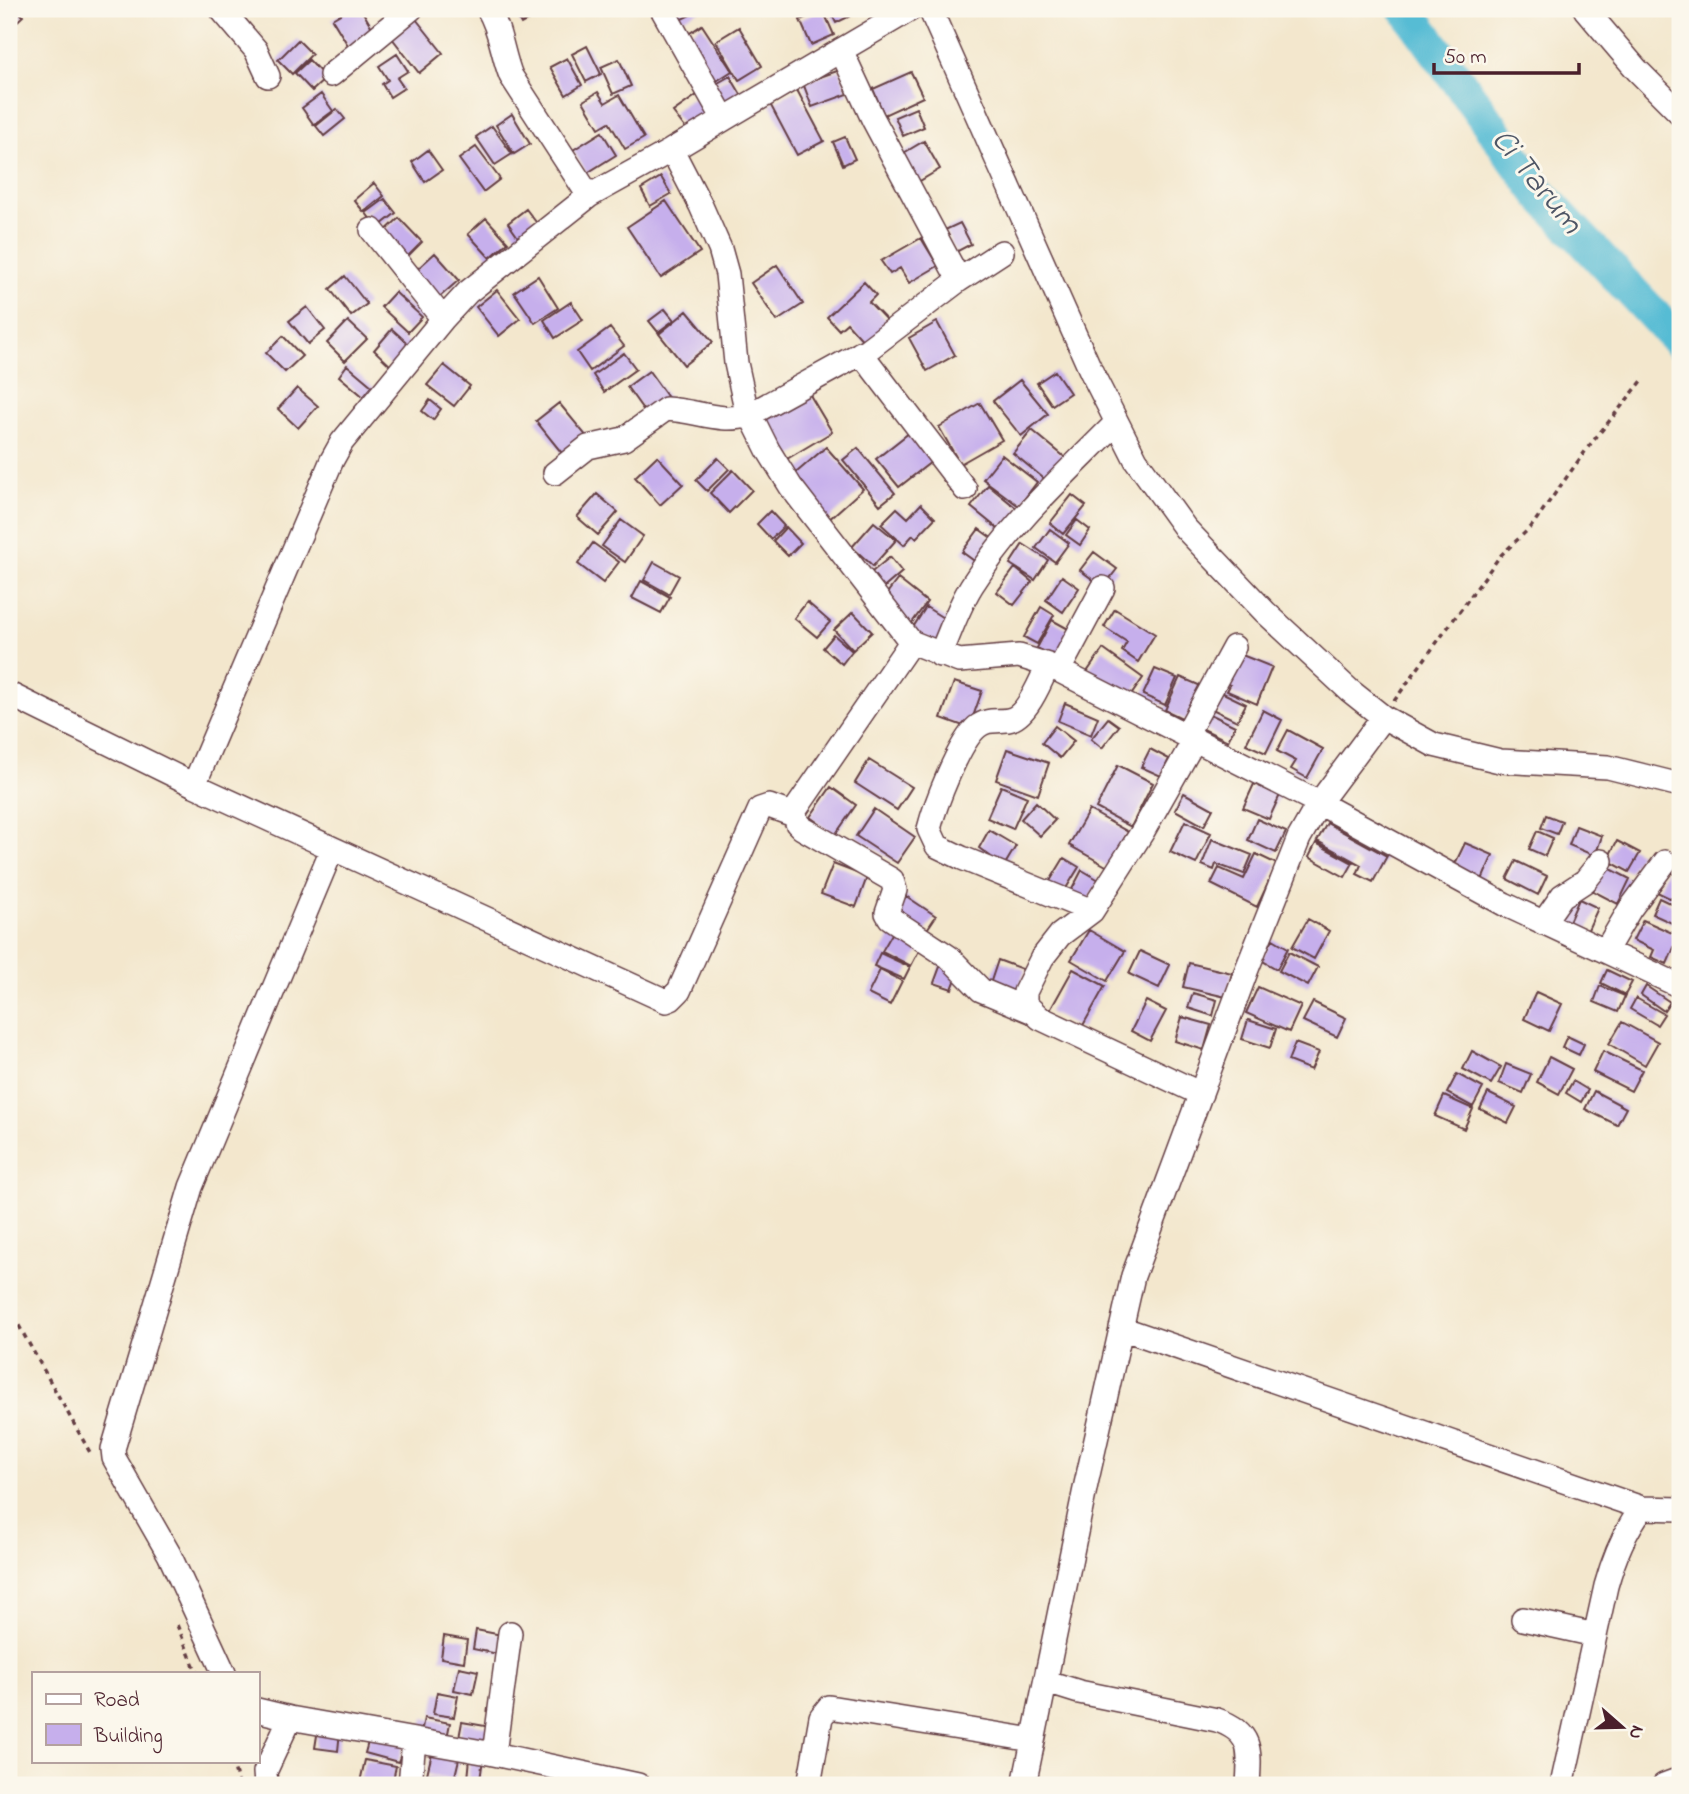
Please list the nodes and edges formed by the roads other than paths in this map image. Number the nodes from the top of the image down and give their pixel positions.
1 (221, 9) edge
2 (411, 9) edge
3 (488, 9) edge
4 (662, 9) edge
5 (911, 9) edge
6 (930, 9) edge
7 (1585, 9) edge
8 (841, 50) junction
9 (331, 75) dead end
10 (268, 76) dead end
11 (1680, 113) edge
12 (724, 119) junction
13 (672, 150) junction
14 (589, 196) junction
15 (372, 230) dead end
16 (1002, 252) dead end
17 (959, 280) junction
18 (443, 319) junction
19 (860, 353) junction
20 (750, 415) junction
21 (1116, 423) junction
22 (555, 473) dead end
23 (965, 489) dead end
24 (1103, 588) dead end
25 (911, 642) junction
26 (1234, 647) dead end
27 (940, 655) junction
28 (1054, 668) junction
29 (9, 694) edge
30 (1383, 717) junction
31 (1191, 737) junction
32 (194, 785) junction
33 (1680, 785) edge
34 (1319, 803) junction
35 (794, 811) junction
36 (332, 849) junction
37 (1601, 861) dead end
38 (1665, 862) dead end
39 (1092, 911) junction
40 (1543, 923) junction
41 (1606, 950) junction
42 (1680, 986) edge
43 (1031, 1011) junction
44 (1201, 1094) junction
45 (1121, 1328) junction
46 (1642, 1508) junction
47 (1680, 1509) edge
48 (1523, 1619) dead end
49 (510, 1633) dead end
50 (1595, 1635) junction
51 (224, 1672) edge
52 (1047, 1682) junction
53 (259, 1710) edge
54 (290, 1718) junction
55 (414, 1740) junction
56 (1033, 1740) junction
57 (494, 1754) junction
58 (1680, 1779) edge
59 (266, 1785) edge
60 (410, 1785) edge
61 (639, 1785) edge
62 (809, 1785) edge
63 (1024, 1785) edge
64 (1248, 1785) edge
65 (1562, 1785) edge
66 (1664, 1785) edge

1 - 10 street
2 - 9 street
3 - 14 street
4 - 12 street
5 - 8 street
6 - 21 street
7 - 11 street
8 - 12 street
8 - 17 street
12 - 13 street
13 - 14 street
13 - 20 street
14 - 18 street
15 - 18 street
16 - 17 street
17 - 19 street
18 - 32 street
19 - 20 street
19 - 23 street
20 - 22 street
20 - 25 street
21 - 27 street
21 - 30 street
24 - 28 street
25 - 27 street
25 - 35 street
26 - 31 street
27 - 28 street
28 - 31 street
28 - 39 street
29 - 32 street
30 - 33 street
30 - 34 street
31 - 34 street
31 - 39 street
32 - 36 street
34 - 40 street
34 - 44 street
35 - 36 street
35 - 43 street
36 - 51 street
37 - 40 street
38 - 41 street
39 - 43 street
40 - 41 street
41 - 42 street
43 - 44 street
44 - 45 street
45 - 46 street
45 - 52 street
46 - 47 street
46 - 50 street
48 - 50 street
49 - 57 street
50 - 65 street
52 - 56 street
52 - 64 street
53 - 54 street
54 - 55 street
54 - 59 street
55 - 57 street
55 - 60 street
56 - 62 street
56 - 63 street
57 - 61 street
58 - 66 street

